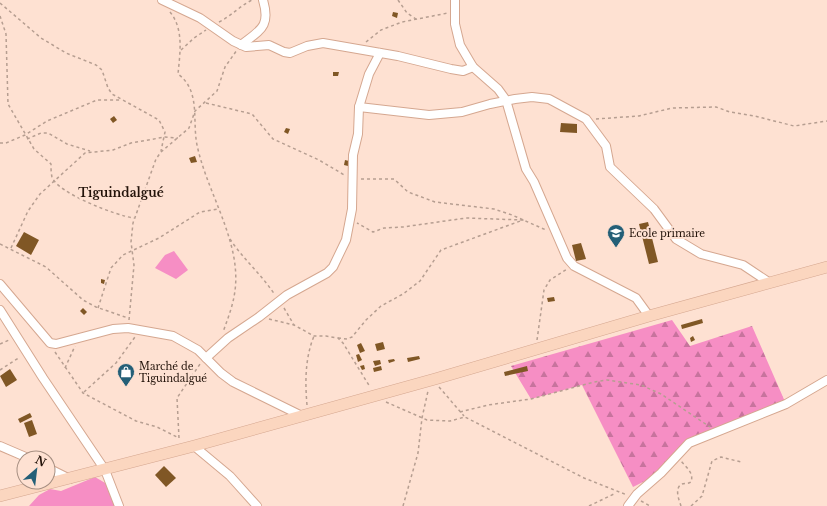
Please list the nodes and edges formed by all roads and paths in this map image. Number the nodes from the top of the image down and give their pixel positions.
1 (162, 0) edge
2 (252, 0) edge
3 (263, 0) edge
4 (398, 0) edge
5 (455, 0) edge
6 (0, 3) edge
7 (169, 11) dead end
8 (454, 12) junction
9 (0, 16) edge
10 (418, 19) junction
11 (213, 27) junction
12 (241, 45) junction
13 (181, 50) junction
14 (357, 50) junction
15 (380, 53) junction
16 (473, 67) junction
17 (122, 100) junction
18 (506, 100) junction
19 (206, 103) junction
20 (359, 107) junction
21 (195, 111) junction
22 (586, 119) junction
23 (827, 121) edge
24 (25, 135) junction
25 (178, 138) junction
26 (27, 139) junction
27 (0, 143) edge
28 (92, 151) junction
29 (161, 152) junction
30 (353, 179) junction
31 (55, 181) junction
32 (218, 209) junction
33 (134, 218) junction
34 (350, 218) junction
35 (523, 220) junction
36 (558, 234) junction
37 (228, 236) junction
38 (0, 244) edge
39 (11, 248) junction
40 (133, 250) junction
41 (574, 266) junction
42 (827, 267) edge
43 (770, 283) junction
44 (0, 284) edge
45 (279, 301) junction
46 (98, 308) junction
47 (0, 310) edge
48 (649, 316) junction
49 (259, 317) junction
50 (129, 318) junction
51 (294, 325) junction
52 (128, 328) junction
53 (138, 330) junction
54 (314, 336) junction
55 (16, 337) junction
56 (79, 338) junction
57 (220, 338) dead end
58 (338, 338) junction
59 (50, 343) junction
60 (0, 344) edge
61 (535, 350) junction
62 (26, 352) junction
63 (206, 358) junction
64 (65, 368) junction
65 (0, 370) edge
66 (431, 380) junction
67 (827, 380) edge
68 (83, 393) junction
69 (376, 394) junction
70 (460, 412) junction
71 (305, 415) junction
72 (465, 417) junction
73 (422, 418) junction
74 (718, 432) junction
75 (179, 438) junction
76 (0, 446) edge
77 (194, 446) junction
78 (16, 453) edge
79 (675, 457) junction
80 (741, 462) dead end
81 (105, 470) junction
82 (56, 472) edge
83 (70, 479) junction
84 (617, 492) junction
85 (0, 496) edge
86 (634, 497) junction
87 (119, 506) edge
88 (257, 506) edge
89 (404, 506) edge
90 (589, 506) edge
91 (628, 506) edge
92 (650, 506) edge
93 (681, 506) edge
94 (691, 506) edge

1 - 11 street
2 - 11 path
3 - 12 street
4 - 10 path
5 - 8 street
6 - 17 path
7 - 13 path
8 - 10 path
8 - 16 street
9 - 24 path
10 - 14 path
11 - 12 street
11 - 13 path
12 - 14 street
12 - 19 path
13 - 21 path
14 - 15 street
15 - 16 street
15 - 20 street
16 - 18 street
17 - 24 path
17 - 29 path
18 - 20 street
18 - 22 street
18 - 36 street
19 - 21 path
19 - 30 path
20 - 30 street
21 - 25 path
21 - 32 path
22 - 23 path
22 - 43 street
24 - 26 path
24 - 27 path
25 - 28 path
25 - 29 path
26 - 28 path
26 - 31 path
28 - 31 path
29 - 33 path
30 - 34 street
30 - 35 path
31 - 33 path
31 - 39 path
32 - 37 path
32 - 40 path
33 - 40 path
34 - 35 path
34 - 45 street
35 - 36 path
35 - 58 path
36 - 41 street
37 - 45 path
37 - 57 path
38 - 39 path
39 - 46 path
40 - 46 path
40 - 50 path
41 - 48 street
41 - 61 path
42 - 43 street
43 - 48 street
44 - 59 street
45 - 49 street
45 - 51 path
46 - 50 path
47 - 55 street
48 - 61 street
49 - 51 path
49 - 63 street
50 - 52 path
51 - 54 path
52 - 53 street
52 - 56 street
53 - 63 street
53 - 68 path
54 - 58 path
54 - 71 path
55 - 60 path
55 - 62 street
56 - 59 street
56 - 64 path
58 - 69 path
59 - 64 path
61 - 66 street
62 - 65 path
62 - 81 street
63 - 71 street
63 - 75 path
64 - 68 path
66 - 69 street
66 - 70 path
66 - 73 path
67 - 74 street
68 - 75 path
69 - 71 street
69 - 73 path
70 - 72 path
70 - 74 path
71 - 77 street
72 - 73 path
72 - 84 path
73 - 89 path
74 - 79 street
75 - 77 path
76 - 78 street
77 - 81 street
77 - 88 street
79 - 86 street
79 - 93 path
80 - 94 path
81 - 83 street
81 - 87 street
82 - 83 street
83 - 85 street
84 - 86 path
84 - 90 path
86 - 91 street
86 - 92 path

